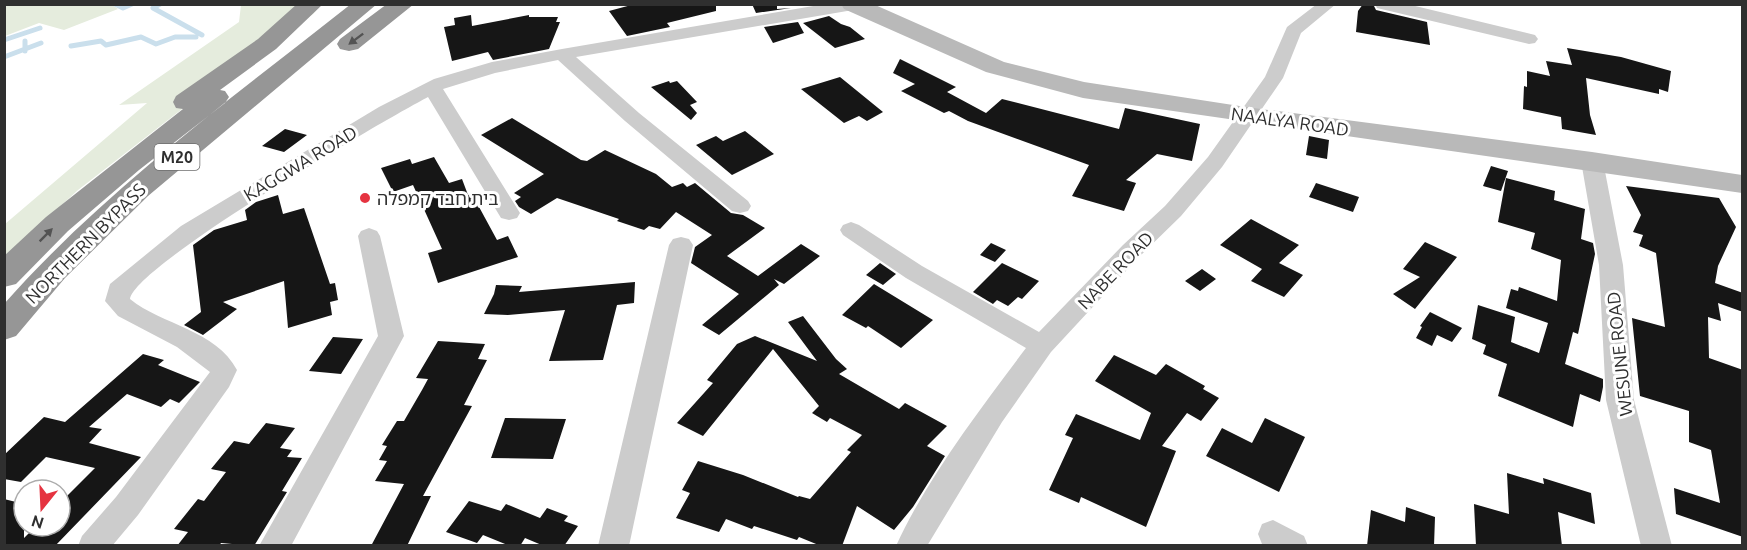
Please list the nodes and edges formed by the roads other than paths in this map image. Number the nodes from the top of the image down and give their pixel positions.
1 (366, 4) edge
2 (403, 4) edge
3 (1328, 4) edge
4 (1383, 4) edge
5 (852, 5) edge
6 (316, 8) edge
7 (1529, 39) dead end
8 (562, 54) junction
9 (432, 87) junction
10 (1246, 115) junction
11 (1592, 161) junction
12 (1743, 184) edge
13 (102, 187) junction
14 (137, 189) junction
15 (740, 206) dead end
16 (509, 213) dead end
17 (851, 230) dead end
18 (369, 237) dead end
19 (681, 245) dead end
20 (4, 276) edge
21 (4, 327) edge
22 (1042, 345) junction
23 (93, 546) edge
24 (273, 546) edge
25 (613, 546) edge
26 (910, 546) edge
27 (1657, 546) edge

1 - 14 highway, NORTHERN BYPASS / M20
2 -> 14 highway
3 - 10 street, NABE ROAD
4 - 7 street
5 - 8 street, KAGGWA ROAD
5 - 10 main road, NAALYA ROAD
6 - 13 highway, NORTHERN BYPASS / M20
6 - 13 highway
8 - 9 street, KAGGWA ROAD
8 - 15 street
9 - 16 street
9 - 23 street, KAGGWA ROAD
10 - 11 main road, NAALYA ROAD
10 - 22 street, NABE ROAD
11 - 12 main road, NAALYA ROAD
11 - 27 street, WESUNE ROAD
20 -> 13 highway, NORTHERN BYPASS / M20
14 - 21 highway, NORTHERN BYPASS / M20
17 - 22 street
18 - 24 street
19 - 25 street
22 - 26 street, NABE ROAD

